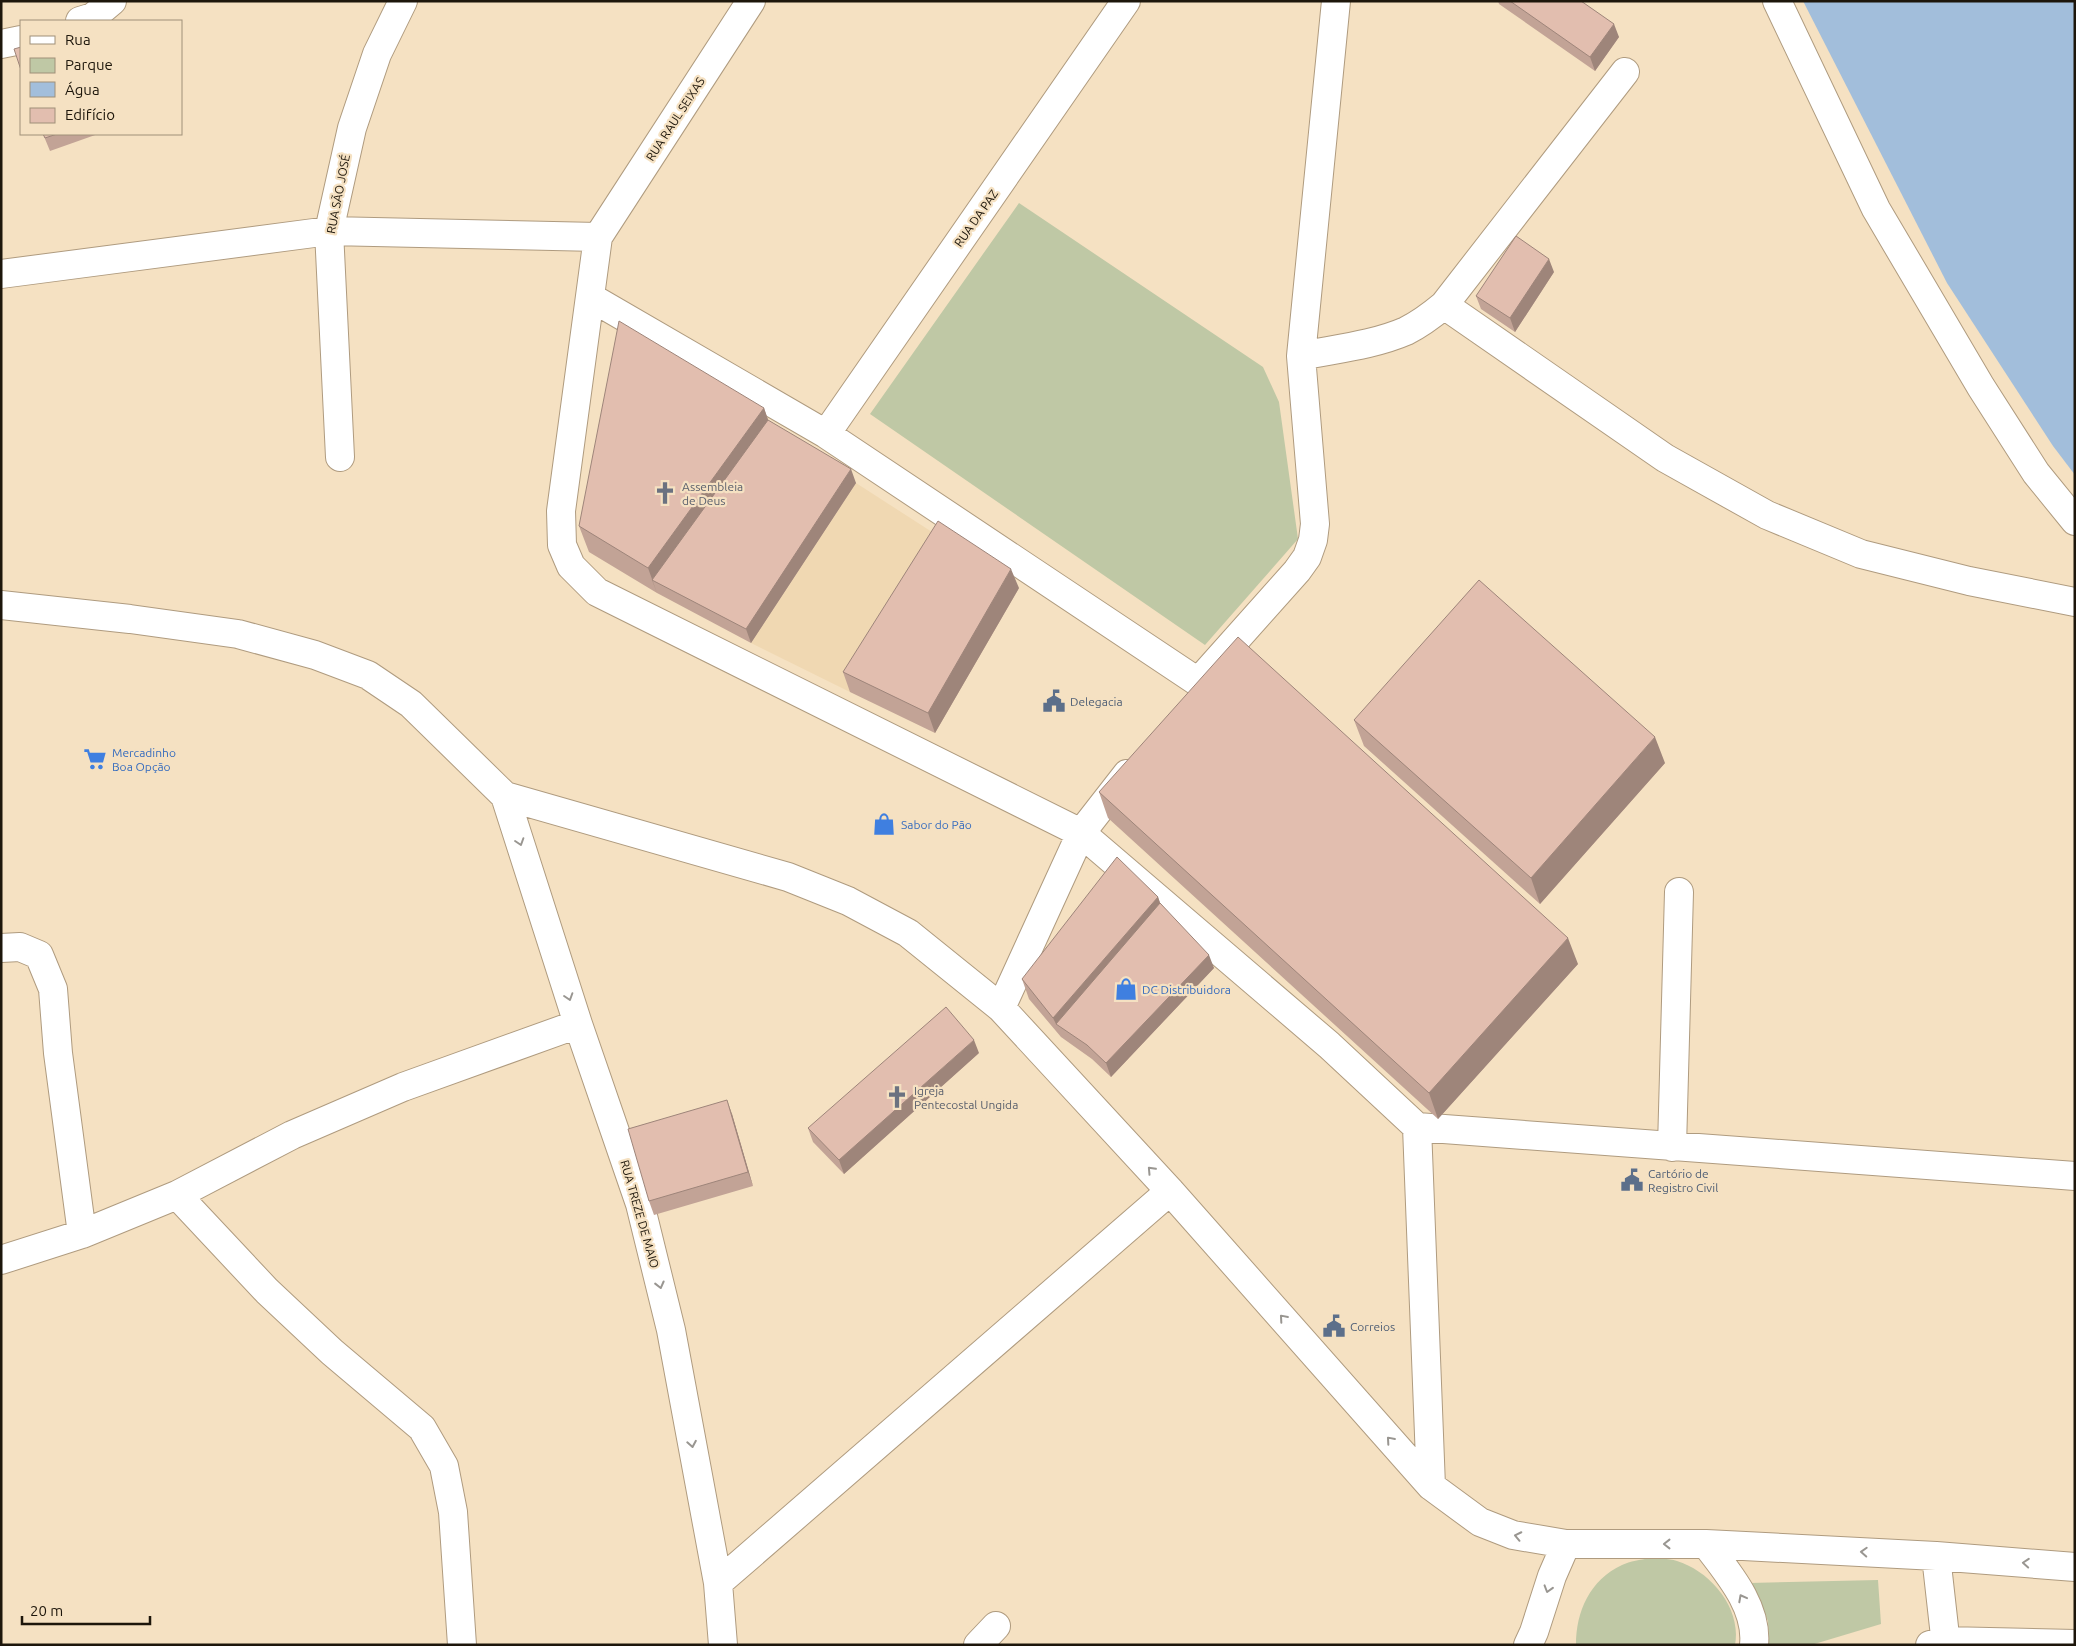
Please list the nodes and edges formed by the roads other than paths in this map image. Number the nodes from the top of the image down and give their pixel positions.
1 (112, 1) edge
2 (403, 1) edge
3 (751, 1) edge
4 (1126, 1) edge
5 (1336, 1) edge
6 (1778, 1) edge
7 (83, 20) edge
8 (20, 40) edge
9 (1, 44) edge
10 (1625, 72) dead end
11 (329, 231) junction
12 (598, 237) junction
13 (1, 274) edge
14 (590, 298) junction
15 (1444, 305) junction
16 (1300, 356) junction
17 (826, 434) junction
18 (340, 457) dead end
19 (2075, 521) edge
20 (2075, 602) edge
21 (1, 605) edge
22 (1198, 682) junction
23 (1181, 705) edge
24 (1140, 758) edge
25 (505, 796) junction
26 (1081, 833) junction
27 (1679, 892) dead end
28 (1, 948) edge
29 (1001, 1008) junction
30 (578, 1024) junction
31 (1417, 1127) junction
32 (1672, 1147) junction
33 (2075, 1176) edge
34 (1170, 1191) junction
35 (176, 1194) junction
36 (82, 1234) junction
37 (1, 1260) edge
38 (1431, 1486) junction
39 (1566, 1544) junction
40 (1706, 1544) junction
41 (1936, 1556) junction
42 (2075, 1567) edge
43 (718, 1583) junction
44 (1535, 1641) edge
45 (1940, 1643) edge
46 (2075, 1644) edge
47 (462, 1645) edge
48 (723, 1645) edge
49 (1754, 1645) edge

1 - 7 street
2 - 11 street, RUA SÃO JOSÉ
3 - 12 street, RUA RAUL SEIXAS
4 - 17 street, RUA DA PAZ
5 - 16 street
6 - 19 street
8 - 9 street
10 - 15 street
11 - 12 street
11 - 13 street
11 - 18 street, RUA SÃO JOSÉ
12 - 14 street
14 - 17 street
14 - 26 street
15 - 16 street
15 - 20 street
16 - 22 street
17 - 22 street
21 - 25 street
22 - 23 street
24 - 26 street
25 - 29 street
25 -> 30 street, RUA TREZE DE MAIO
26 - 29 street
26 - 31 street
27 - 32 street
28 - 36 street
34 -> 29 street
30 - 35 street
30 -> 43 street, RUA TREZE DE MAIO
31 - 32 street
31 - 38 street
32 - 33 street
38 -> 34 street
34 - 43 street
35 - 36 street
35 - 47 street
36 - 37 street
39 -> 38 street
40 -> 39 street
39 -> 44 street
41 -> 40 street
49 -> 40 street
42 -> 41 street
41 - 45 street
43 - 48 street, RUA TREZE DE MAIO
45 - 46 street

